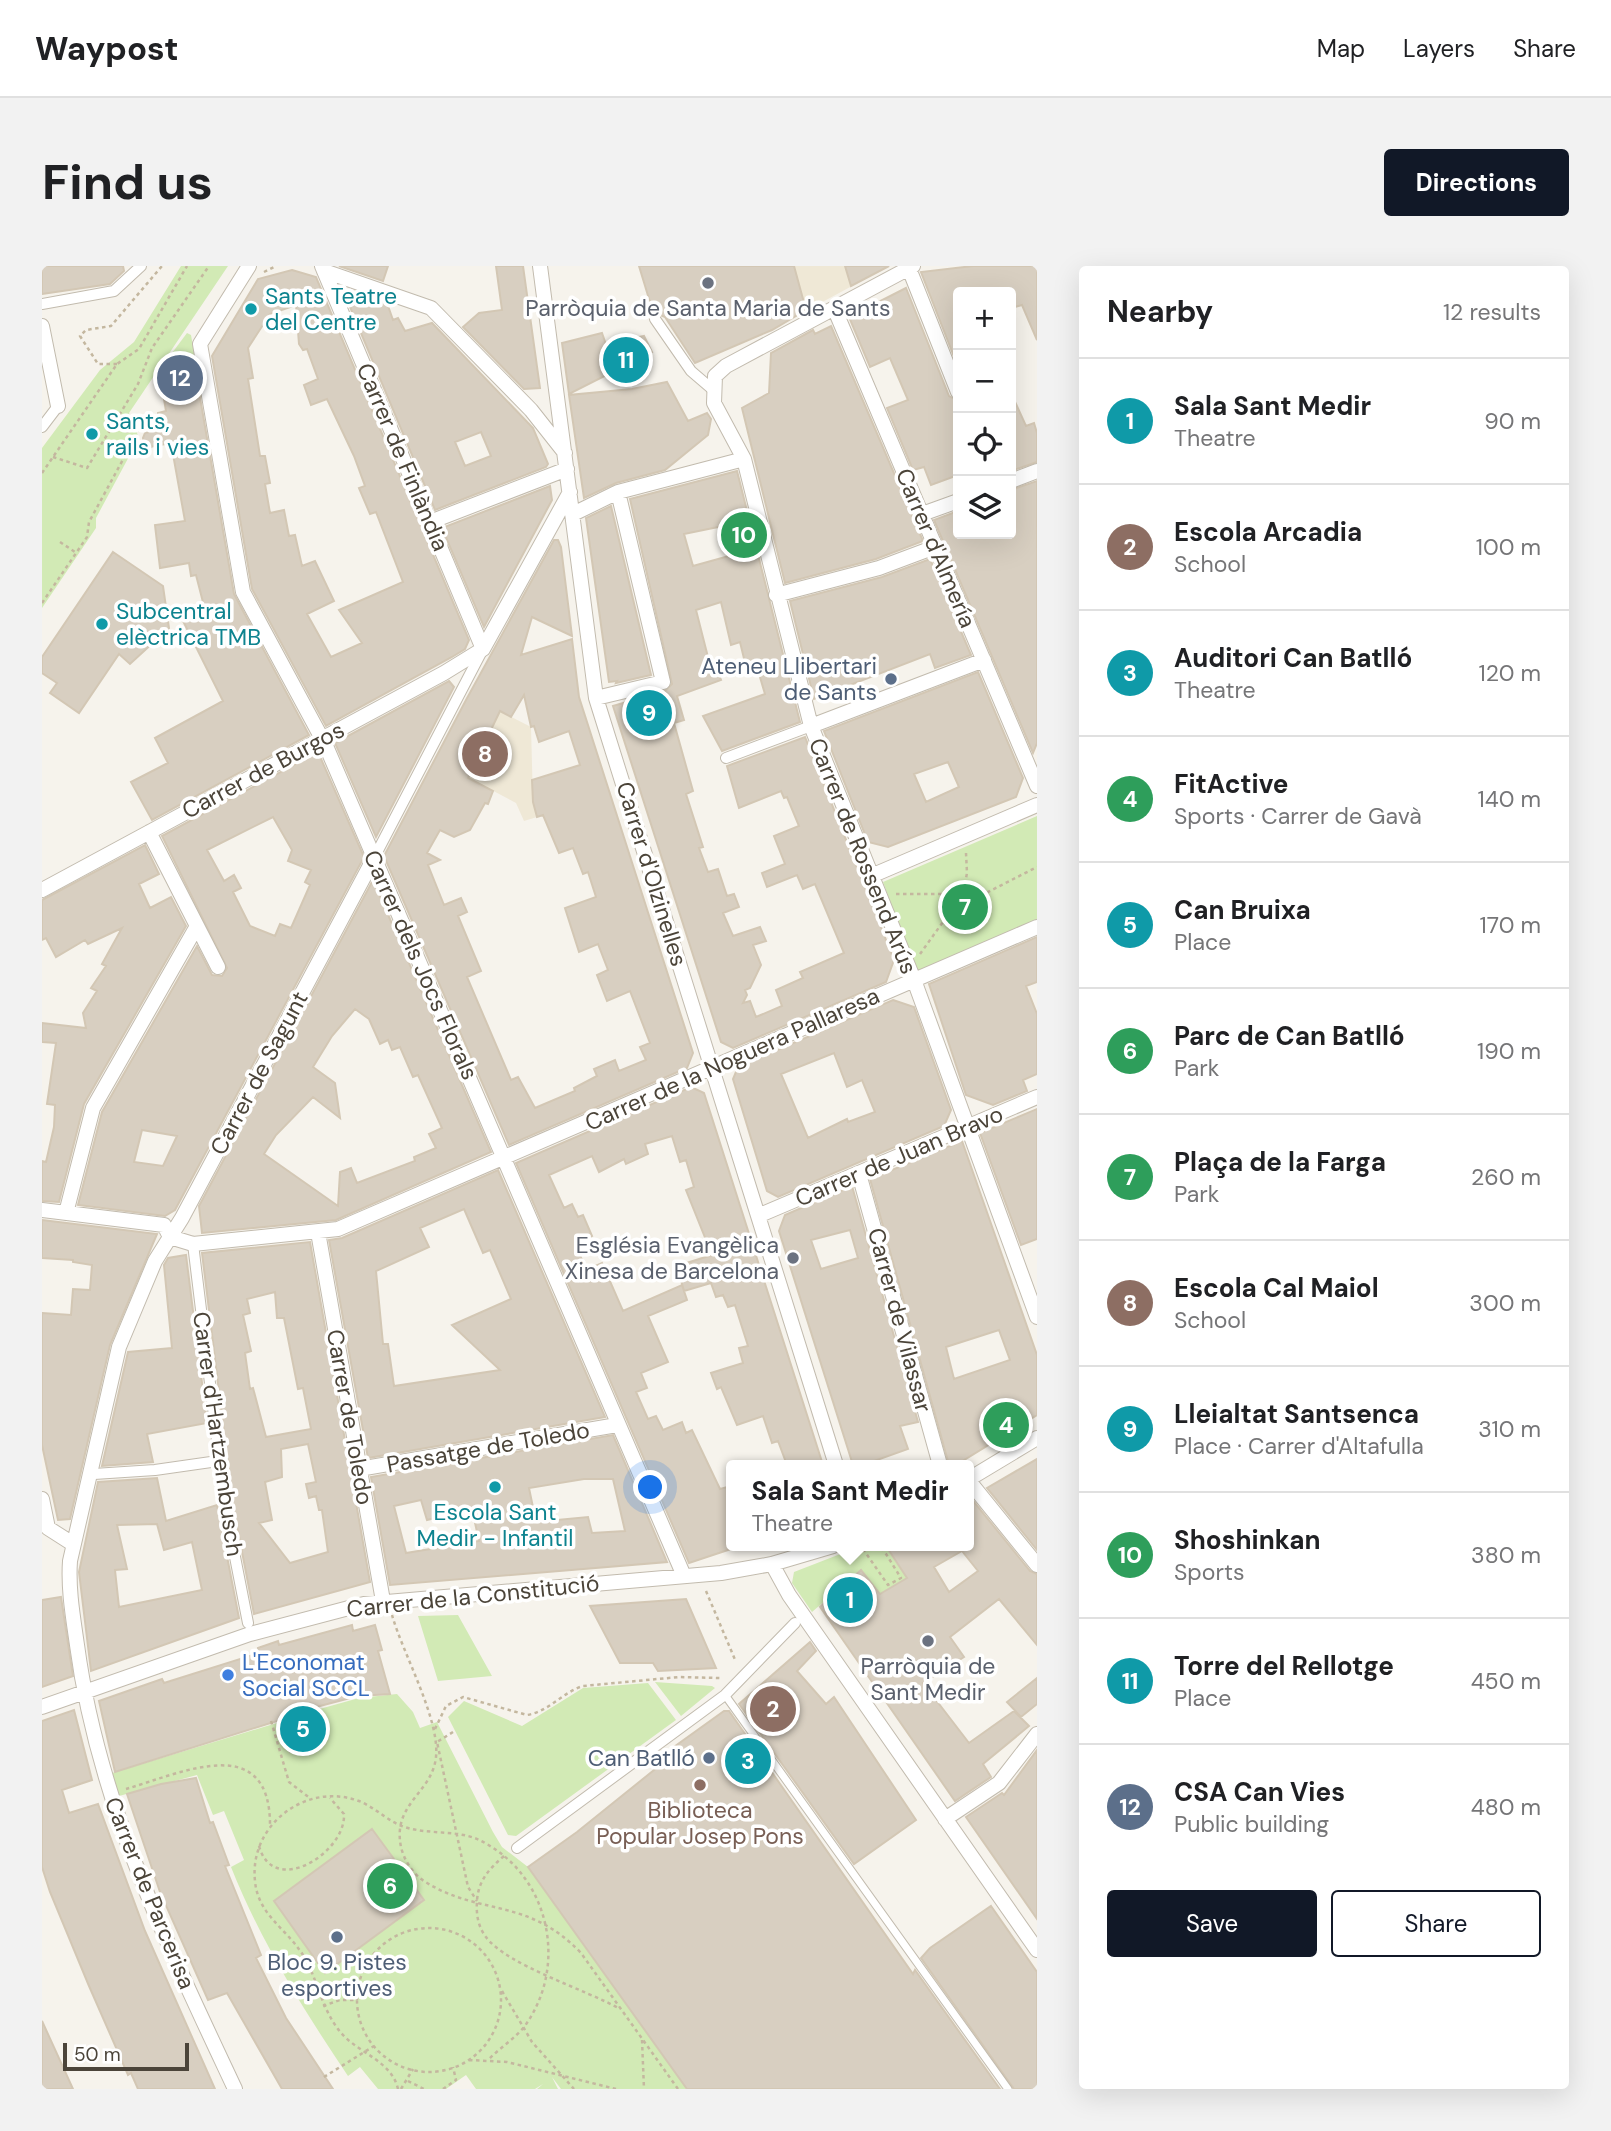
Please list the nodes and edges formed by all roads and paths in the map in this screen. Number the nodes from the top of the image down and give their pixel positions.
1 (141, 266) edge
2 (162, 266) edge
3 (187, 266) edge
4 (209, 266) edge
5 (276, 266) edge
6 (540, 266) edge
7 (910, 267) edge
8 (323, 269) edge
9 (253, 271) edge
10 (42, 304) edge
11 (835, 310) junction
12 (655, 319) dead end
13 (42, 326) edge
14 (117, 364) junction
15 (953, 379) edge
16 (712, 389) junction
17 (58, 406) joint
18 (120, 413) junction
19 (42, 427) edge
20 (53, 457) junction
21 (744, 459) junction
22 (566, 462) junction
23 (1037, 471) edge
24 (42, 473) edge
25 (1016, 479) edge
26 (570, 492) junction
27 (618, 492) junction
28 (953, 503) edge
29 (573, 514) junction
30 (922, 514) junction
31 (430, 522) junction
32 (60, 542) dead end
33 (935, 547) junction
34 (76, 552) junction
35 (776, 595) junction
36 (42, 603) edge
37 (483, 649) junction
38 (984, 660) junction
39 (596, 698) junction
40 (811, 726) junction
41 (322, 739) junction
42 (726, 758) dead end
43 (1037, 786) edge
44 (1037, 805) edge
45 (149, 832) junction
46 (964, 836) junction
47 (373, 860) junction
48 (1037, 867) edge
49 (871, 876) junction
50 (42, 890) edge
51 (878, 894) junction
52 (963, 894) junction
53 (197, 926) junction
54 (1037, 928) edge
55 (218, 967) dead end
56 (911, 973) junction
57 (713, 1068) junction
58 (1037, 1097) edge
59 (969, 1126) junction
60 (505, 1158) junction
61 (859, 1174) junction
62 (42, 1210) edge
63 (66, 1213) junction
64 (760, 1215) junction
65 (318, 1232) junction
66 (170, 1237) junction
67 (193, 1244) junction
68 (1037, 1317) edge
69 (617, 1425) junction
70 (1037, 1438) edge
71 (834, 1460) edge
72 (939, 1460) edge
73 (218, 1461) junction
74 (359, 1468) junction
75 (94, 1474) dead end
76 (974, 1477) edge
77 (974, 1486) edge
78 (42, 1499) edge
79 (48, 1533) edge
80 (73, 1544) junction
81 (816, 1551) edge
82 (864, 1551) edge
83 (884, 1551) edge
84 (772, 1564) junction
85 (1037, 1565) edge
86 (684, 1576) junction
87 (705, 1588) dead end
88 (387, 1606) junction
89 (799, 1619) junction
90 (248, 1623) dead end
91 (742, 1678) junction
92 (84, 1690) junction
93 (726, 1695) junction
94 (42, 1707) edge
95 (271, 1721) dead end
96 (434, 1730) junction
97 (453, 1732) dead end
98 (1037, 1734) edge
99 (437, 1742) junction
100 (122, 1790) dead end
101 (330, 1797) junction
102 (311, 1800) junction
103 (945, 1819) junction
104 (270, 1825) junction
105 (400, 1826) junction
106 (457, 1833) junction
107 (259, 1846) junction
108 (517, 1847) joint
109 (503, 1857) junction
110 (477, 1901) junction
111 (547, 1924) junction
112 (1037, 1950) edge
113 (548, 1974) junction
114 (500, 1989) junction
115 (357, 2000) junction
116 (323, 2006) junction
117 (623, 2011) junction
118 (523, 2028) junction
119 (642, 2038) junction
120 (374, 2046) junction
121 (363, 2053) junction
122 (489, 2059) junction
123 (467, 2060) junction
124 (453, 2067) junction
125 (413, 2070) junction
126 (561, 2076) junction
127 (324, 2077) dead end
128 (408, 2080) junction
129 (235, 2089) edge
130 (400, 2089) edge
131 (424, 2089) edge
132 (443, 2089) edge
133 (574, 2089) edge
134 (616, 2089) edge
135 (644, 2089) edge
136 (678, 2089) edge
137 (1008, 2089) edge

1 - 10 street
2 - 14 path
3 - 14 path
4 - 18 path
5 - 9 path
6 - 22 street, Carrer d'Olzinelles
7 - 11 street
7 - 15 street
8 - 22 street
8 - 31 street, Carrer de Finlàndia
9 - 41 street, Carrer dels Jocs Florals
11 - 16 street
11 - 30 street, Carrer d'Almería
12 - 16 street
13 - 17 street
14 - 20 path
16 - 21 street, Carrer de Rossend Arús
17 - 19 street
18 - 20 path
18 - 34 path
20 - 24 path
21 - 27 street
21 - 35 street, Carrer de Rossend Arús
22 - 26 street, Carrer d'Olzinelles
22 - 31 street
23 - 25 street
26 - 29 street, Carrer d'Olzinelles
26 - 37 street, Carrer de Sagunt
27 - 29 street
27 - 39 street
28 - 30 street
29 - 39 street, Carrer d'Olzinelles
30 - 33 street, Carrer d'Almería
31 - 37 street, Carrer de Finlàndia
32 - 34 path
33 - 35 street
33 - 38 street, Carrer d'Almería
34 - 36 path
35 - 40 street, Carrer de Rossend Arús
37 - 41 street, Carrer de Burgos
37 - 47 street, Carrer de Sagunt
38 - 40 street
38 - 43 street, Carrer d'Almería
39 - 57 street, Carrer d'Olzinelles
40 - 42 street
40 - 49 street, Carrer de Rossend Arús
41 - 45 street, Carrer de Burgos
41 - 47 street, Carrer dels Jocs Florals
44 - 46 street
45 - 50 street, Carrer de Burgos
45 - 53 street
46 - 49 street
46 - 52 path
47 - 60 street, Carrer dels Jocs Florals
47 - 66 street, Carrer de Sagunt
48 - 52 path
49 - 51 street, Carrer de Rossend Arús
51 - 52 path
51 - 56 street, Carrer de Rossend Arús
52 - 56 path
53 - 55 street
53 - 63 street
54 - 56 street, Carrer de la Noguera Pallaresa
56 - 57 street, Carrer de la Noguera Pallaresa
56 - 59 street, Carrer de Rossend Arús
57 - 60 street, Carrer de la Noguera Pallaresa
57 - 64 street, Carrer d'Olzinelles
58 - 59 street, Carrer de Juan Bravo
59 - 61 street, Carrer de Juan Bravo
59 - 68 street, Carrer de Rossend Arús
60 - 65 street, Carrer de la Noguera Pallaresa
60 - 69 street, Carrer dels Jocs Florals
61 - 64 street, Carrer de Juan Bravo
61 - 72 street, Carrer de Vilassar
62 - 63 street
63 - 66 street
64 - 71 street, Carrer d'Olzinelles
65 - 67 street, Carrer de la Noguera Pallaresa
65 - 74 street, Carrer de Toledo
66 - 67 street
66 - 80 street, Carrer de Sagunt
67 - 73 street, Carrer d'Hartzembusch
69 - 74 street, Passatge de Toledo
69 - 86 street, Carrer dels Jocs Florals
70 - 76 street
73 - 75 street
73 - 90 street, Carrer d'Hartzembusch
74 - 88 street, Carrer de Toledo
77 - 85 street
78 - 79 street
79 - 80 street
80 - 92 street, Carrer de Sagunt
81 - 84 street, Carrer de la Constitució
82 - 83 path
84 - 86 street, Carrer de la Constitució
84 - 89 street
86 - 88 street, Carrer de la Constitució
87 - 91 path
88 - 92 street, Carrer de la Constitució
88 - 96 path
89 - 91 street
89 - 103 street
91 - 93 street
91 - 96 path
92 - 94 street, Carrer de la Constitució
92 - 129 street, Carrer de Parcerisa
93 - 108 street
93 - 137 lane
95 - 102 path
96 - 99 path
97 - 99 path
98 - 103 street
99 - 105 path
99 - 106 path
100 - 104 path
101 - 102 path
101 - 105 path
101 - 107 path
102 - 104 path
103 - 112 street
104 - 107 path
105 - 106 path
105 - 110 path
106 - 109 path
106 - 110 path
107 - 116 path
108 - 109 path
109 - 110 path
109 - 111 path
110 - 111 path
110 - 113 path
111 - 113 path
111 - 117 path
113 - 117 path
113 - 118 path
114 - 115 path
114 - 118 path
114 - 123 path
115 - 116 path
115 - 120 path
116 - 121 path
117 - 119 path
118 - 122 path
118 - 126 path
119 - 135 path
119 - 136 path
120 - 121 path
120 - 125 path
121 - 127 path
121 - 130 path
122 - 123 path
122 - 126 path
123 - 124 path
124 - 125 path
124 - 132 path
125 - 128 path
126 - 133 path
126 - 134 path
128 - 130 path
128 - 131 path

